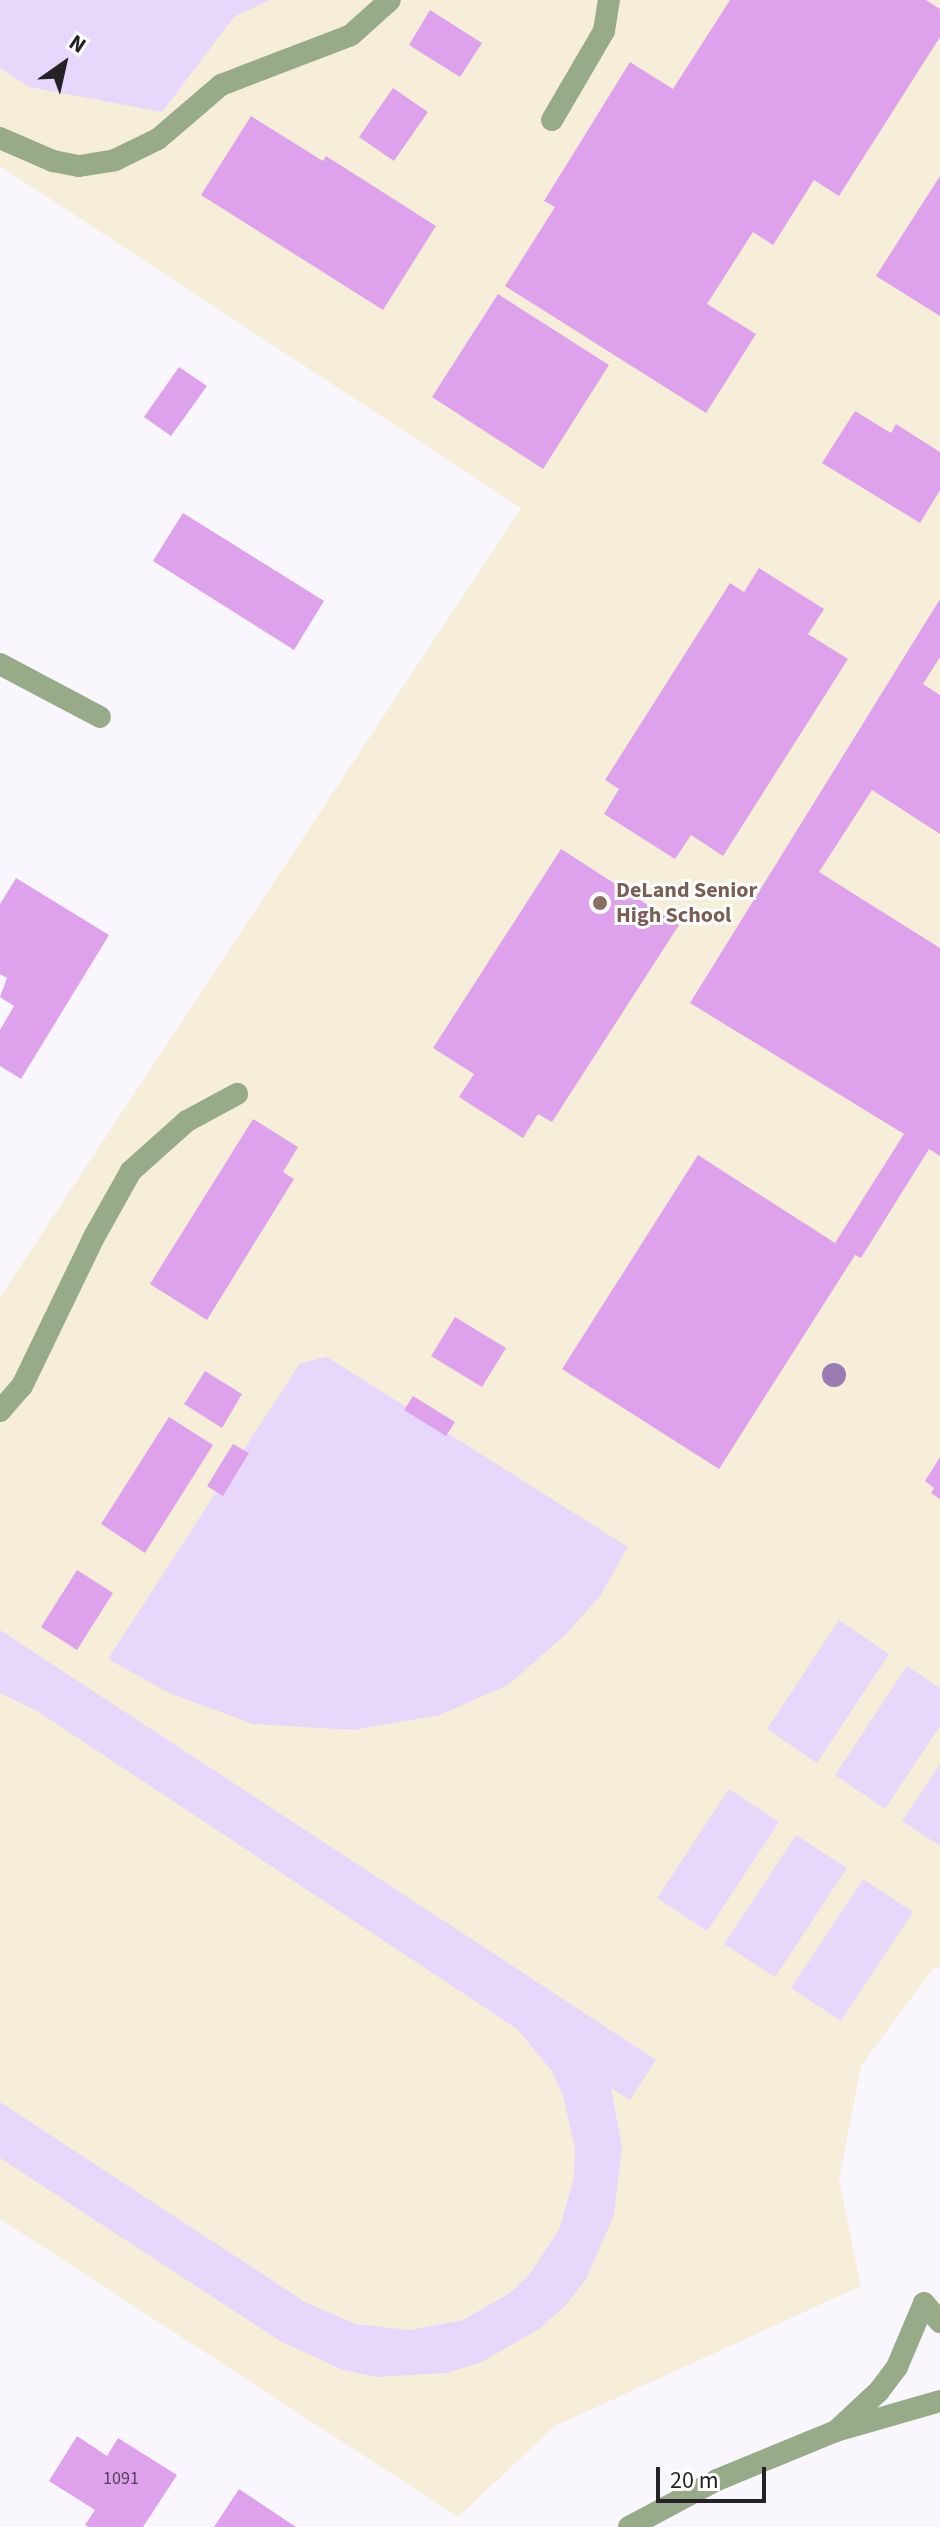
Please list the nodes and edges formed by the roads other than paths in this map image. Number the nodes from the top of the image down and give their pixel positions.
1 (390, 0) edge
2 (609, 0) edge
3 (552, 120) dead end
4 (0, 138) edge
5 (0, 664) edge
6 (100, 717) dead end
7 (237, 1094) dead end
8 (0, 1411) edge
9 (940, 2322) edge
10 (940, 2401) edge
11 (836, 2431) junction
12 (629, 2527) edge

1 - 4 street
2 - 3 street
5 - 6 street
7 - 8 street
9 - 11 street
10 - 11 street
11 - 12 street

